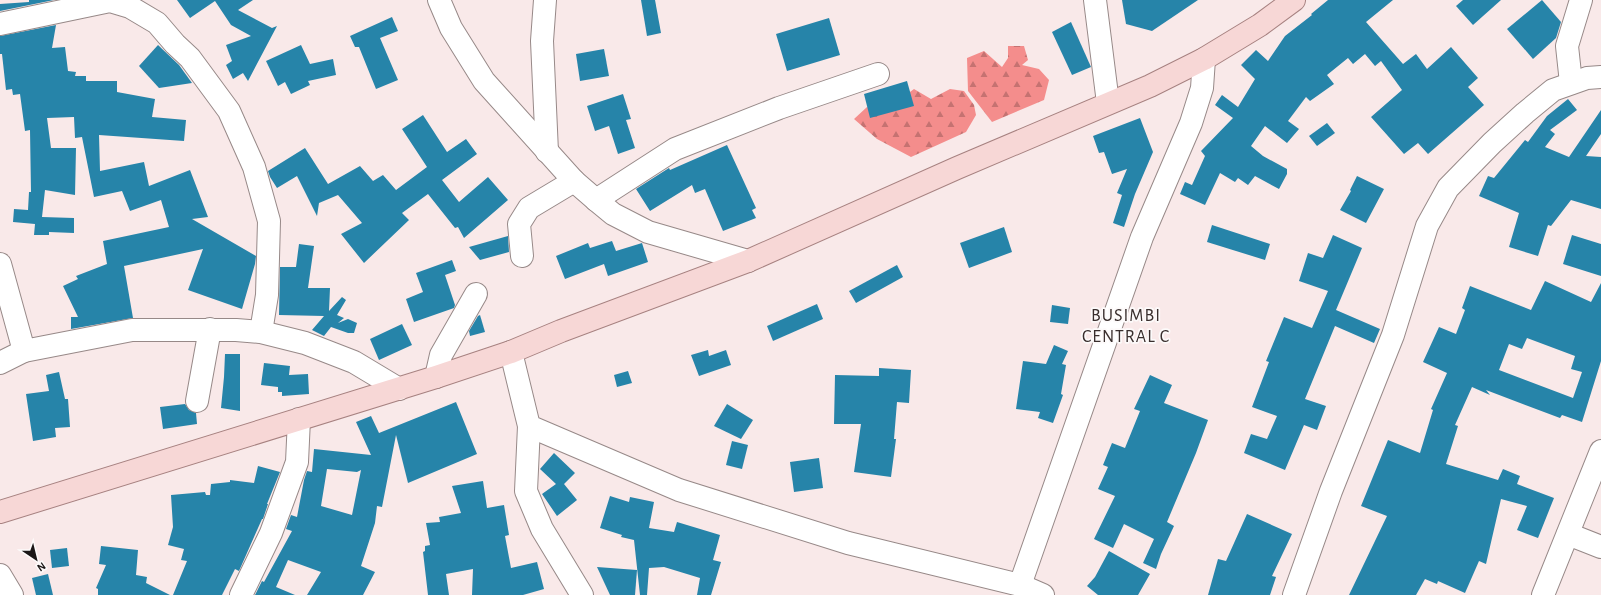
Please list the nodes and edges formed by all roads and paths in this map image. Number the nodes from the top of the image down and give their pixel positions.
1 (439, 0) edge
2 (545, 0) edge
3 (1096, 0) edge
4 (1294, 0) edge
5 (1581, 0) edge
6 (0, 24) edge
7 (1204, 58) junction
8 (878, 74) dead end
9 (1601, 77) edge
10 (1571, 83) junction
11 (1108, 104) junction
12 (547, 152) junction
13 (574, 181) junction
14 (596, 200) junction
15 (522, 256) dead end
16 (748, 261) junction
17 (0, 264) edge
18 (476, 294) dead end
19 (210, 330) junction
20 (261, 332) junction
21 (24, 351) junction
22 (511, 352) junction
23 (0, 363) edge
24 (436, 377) junction
25 (399, 389) junction
26 (197, 401) dead end
27 (299, 420) junction
28 (530, 426) junction
29 (1601, 451) edge
30 (0, 512) edge
31 (1568, 534) junction
32 (1601, 547) edge
33 (0, 575) edge
34 (1020, 586) junction
35 (12, 595) edge
36 (242, 595) edge
37 (582, 595) edge
38 (1043, 595) edge
39 (1294, 595) edge
40 (1542, 595) edge

1 - 12 street
2 - 12 street
3 - 11 street
4 - 7 main road
5 - 10 street
6 - 20 street
7 - 11 main road
7 - 34 street
8 - 14 street
9 - 10 street
10 - 39 street
11 - 16 main road
12 - 13 street
13 - 14 street
13 - 15 street
14 - 16 street
16 - 22 main road
17 - 21 street
18 - 24 street
19 - 20 street
19 - 21 street
19 - 26 street
20 - 25 street
21 - 23 street
22 - 24 main road
22 - 28 street
24 - 25 main road
25 - 27 main road
27 - 30 main road
27 - 36 street
28 - 34 street
28 - 37 street
29 - 31 street
31 - 32 street
31 - 40 street
33 - 35 street
34 - 38 street

